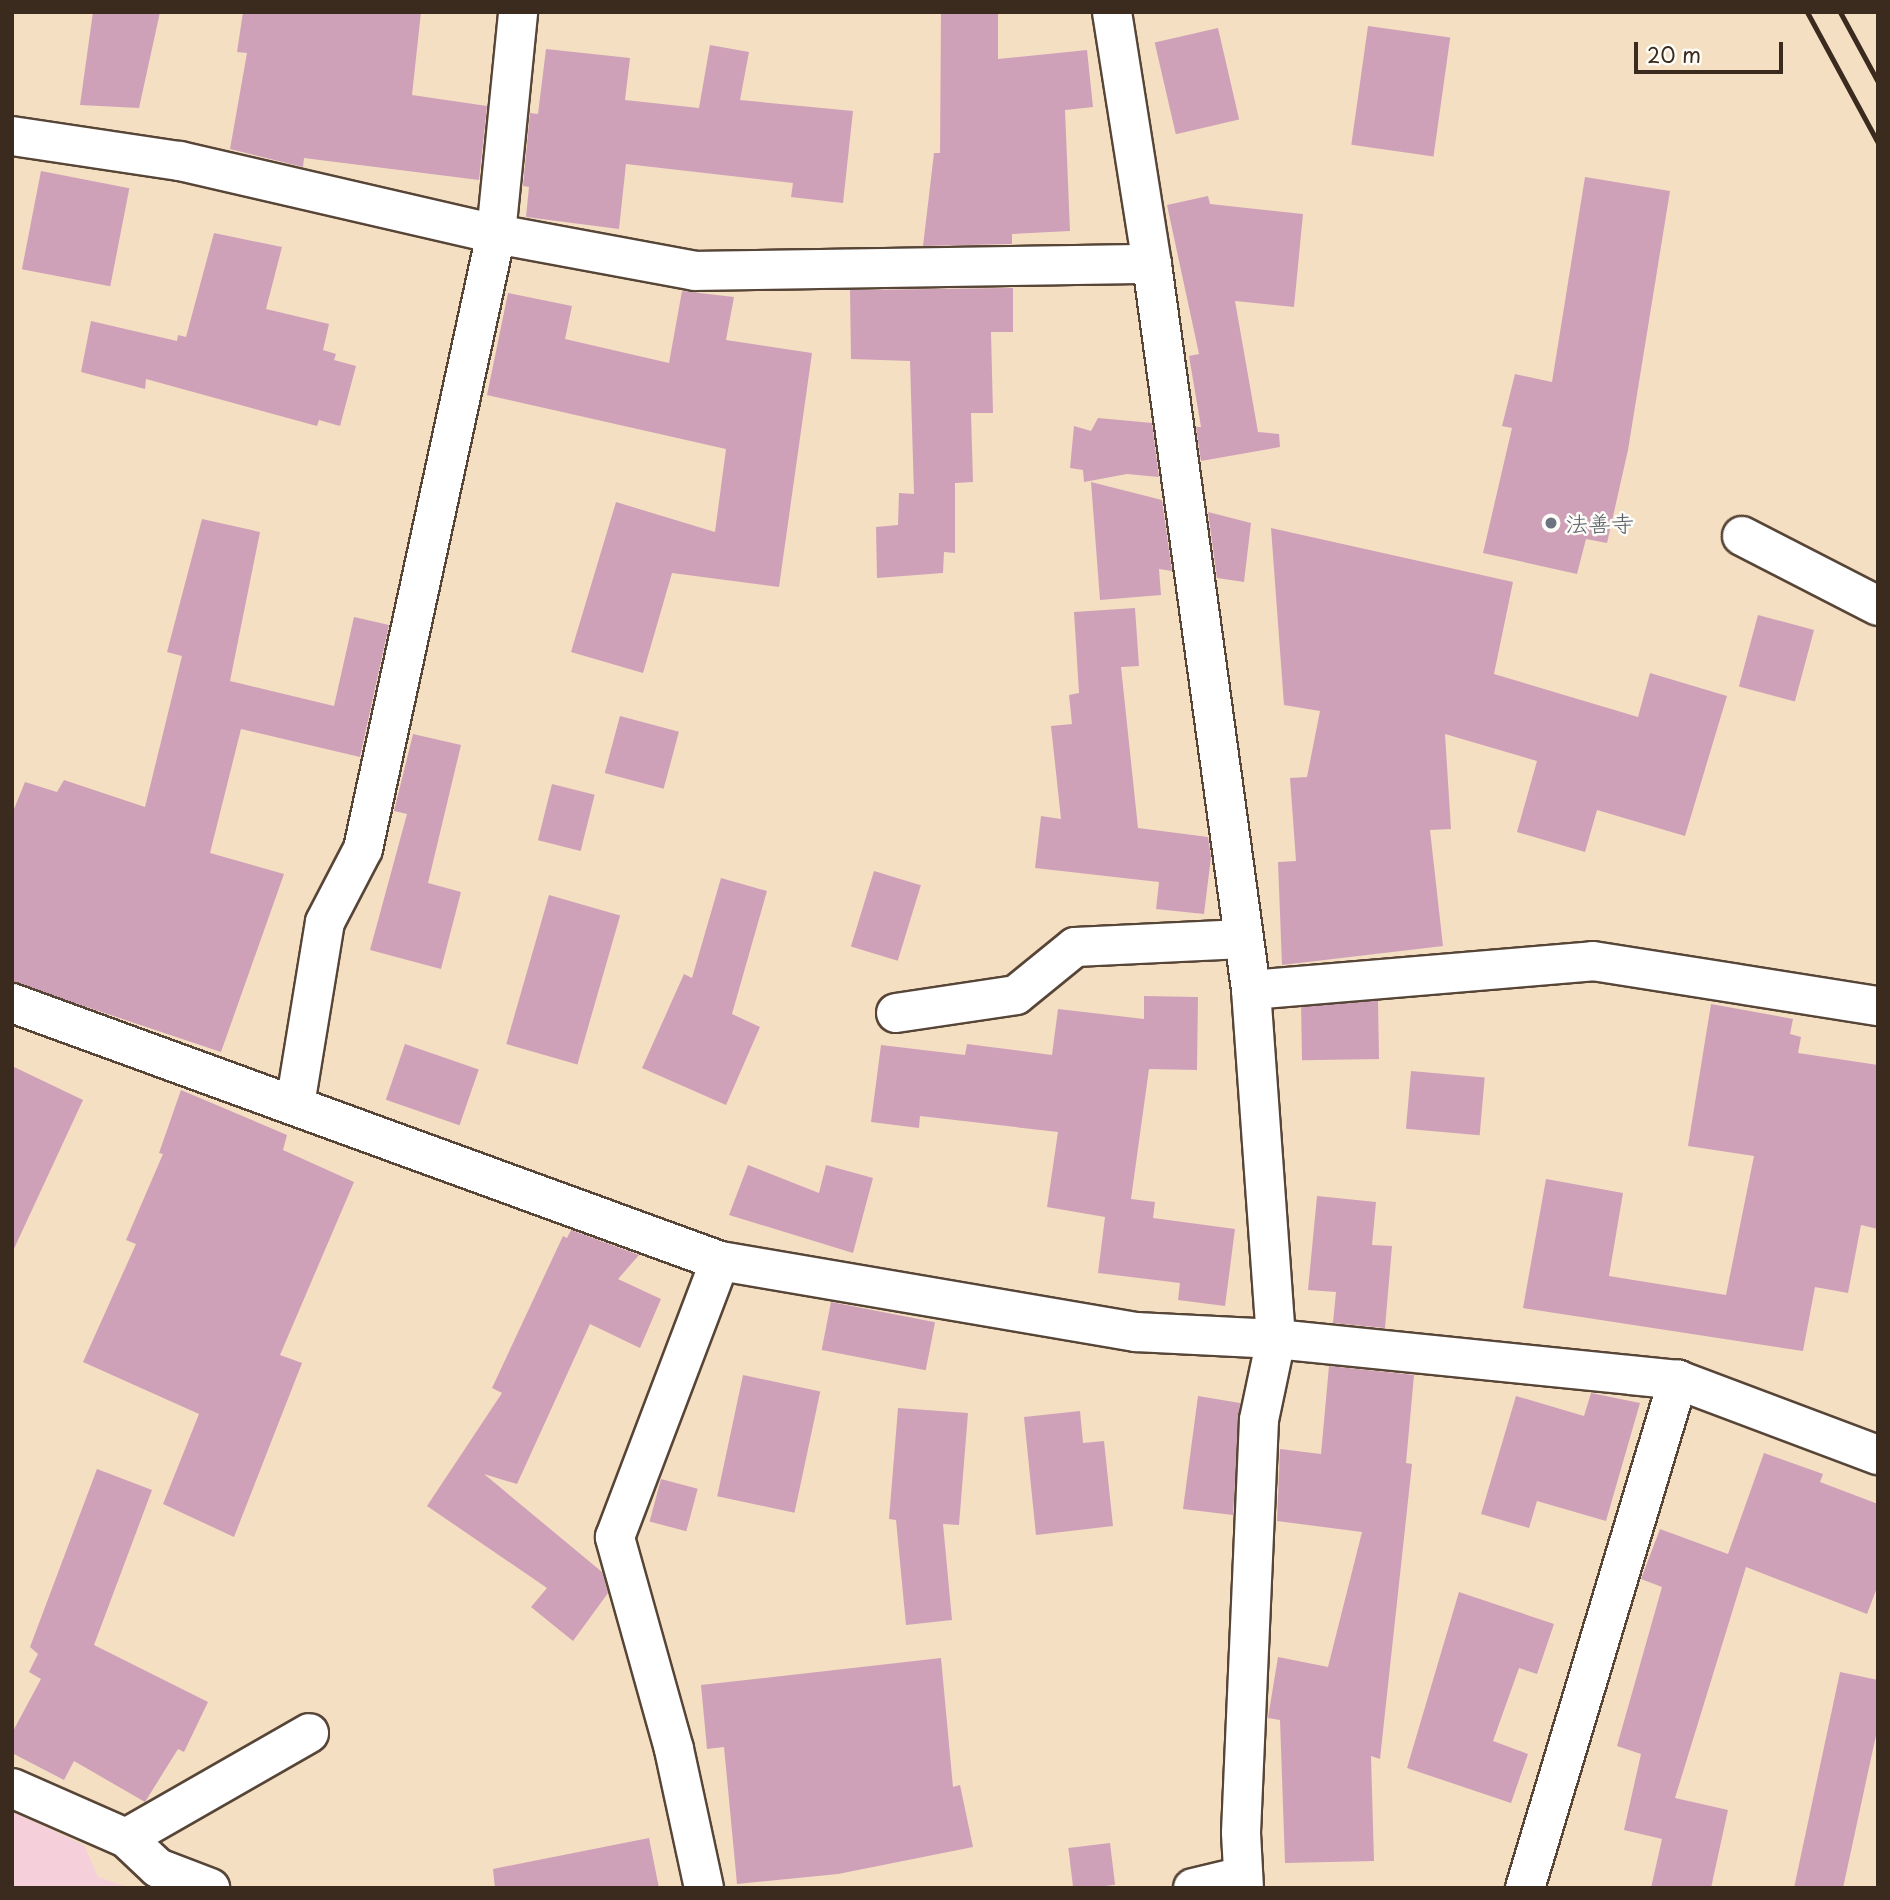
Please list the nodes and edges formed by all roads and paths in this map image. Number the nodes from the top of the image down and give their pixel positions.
1 (518, 12) edge
2 (1112, 12) edge
3 (12, 136) edge
4 (496, 234) junction
5 (1152, 264) junction
6 (1742, 536) dead end
7 (1878, 606) edge
8 (1243, 939) junction
9 (1251, 990) junction
10 (12, 1003) edge
11 (1878, 1006) edge
12 (896, 1013) dead end
13 (295, 1105) junction
14 (720, 1261) junction
15 (1276, 1339) junction
16 (1678, 1380) junction
17 (1878, 1455) edge
18 (309, 1732) dead end
19 (12, 1788) edge
20 (126, 1838) junction
21 (1243, 1882) edge
22 (210, 1888) edge
23 (704, 1888) edge
24 (1193, 1888) edge
25 (1525, 1888) edge

1 - 4 street
2 - 5 street
3 - 4 street
4 - 5 street
4 - 13 street
5 - 8 street
6 - 7 street
8 - 9 street
8 - 12 street
9 - 11 street
9 - 15 street
10 - 13 street
13 - 14 street
14 - 15 street
14 - 23 street
15 - 16 street
15 - 21 street
16 - 17 street
16 - 25 street
18 - 20 street
19 - 20 street
20 - 22 street
21 - 24 street

